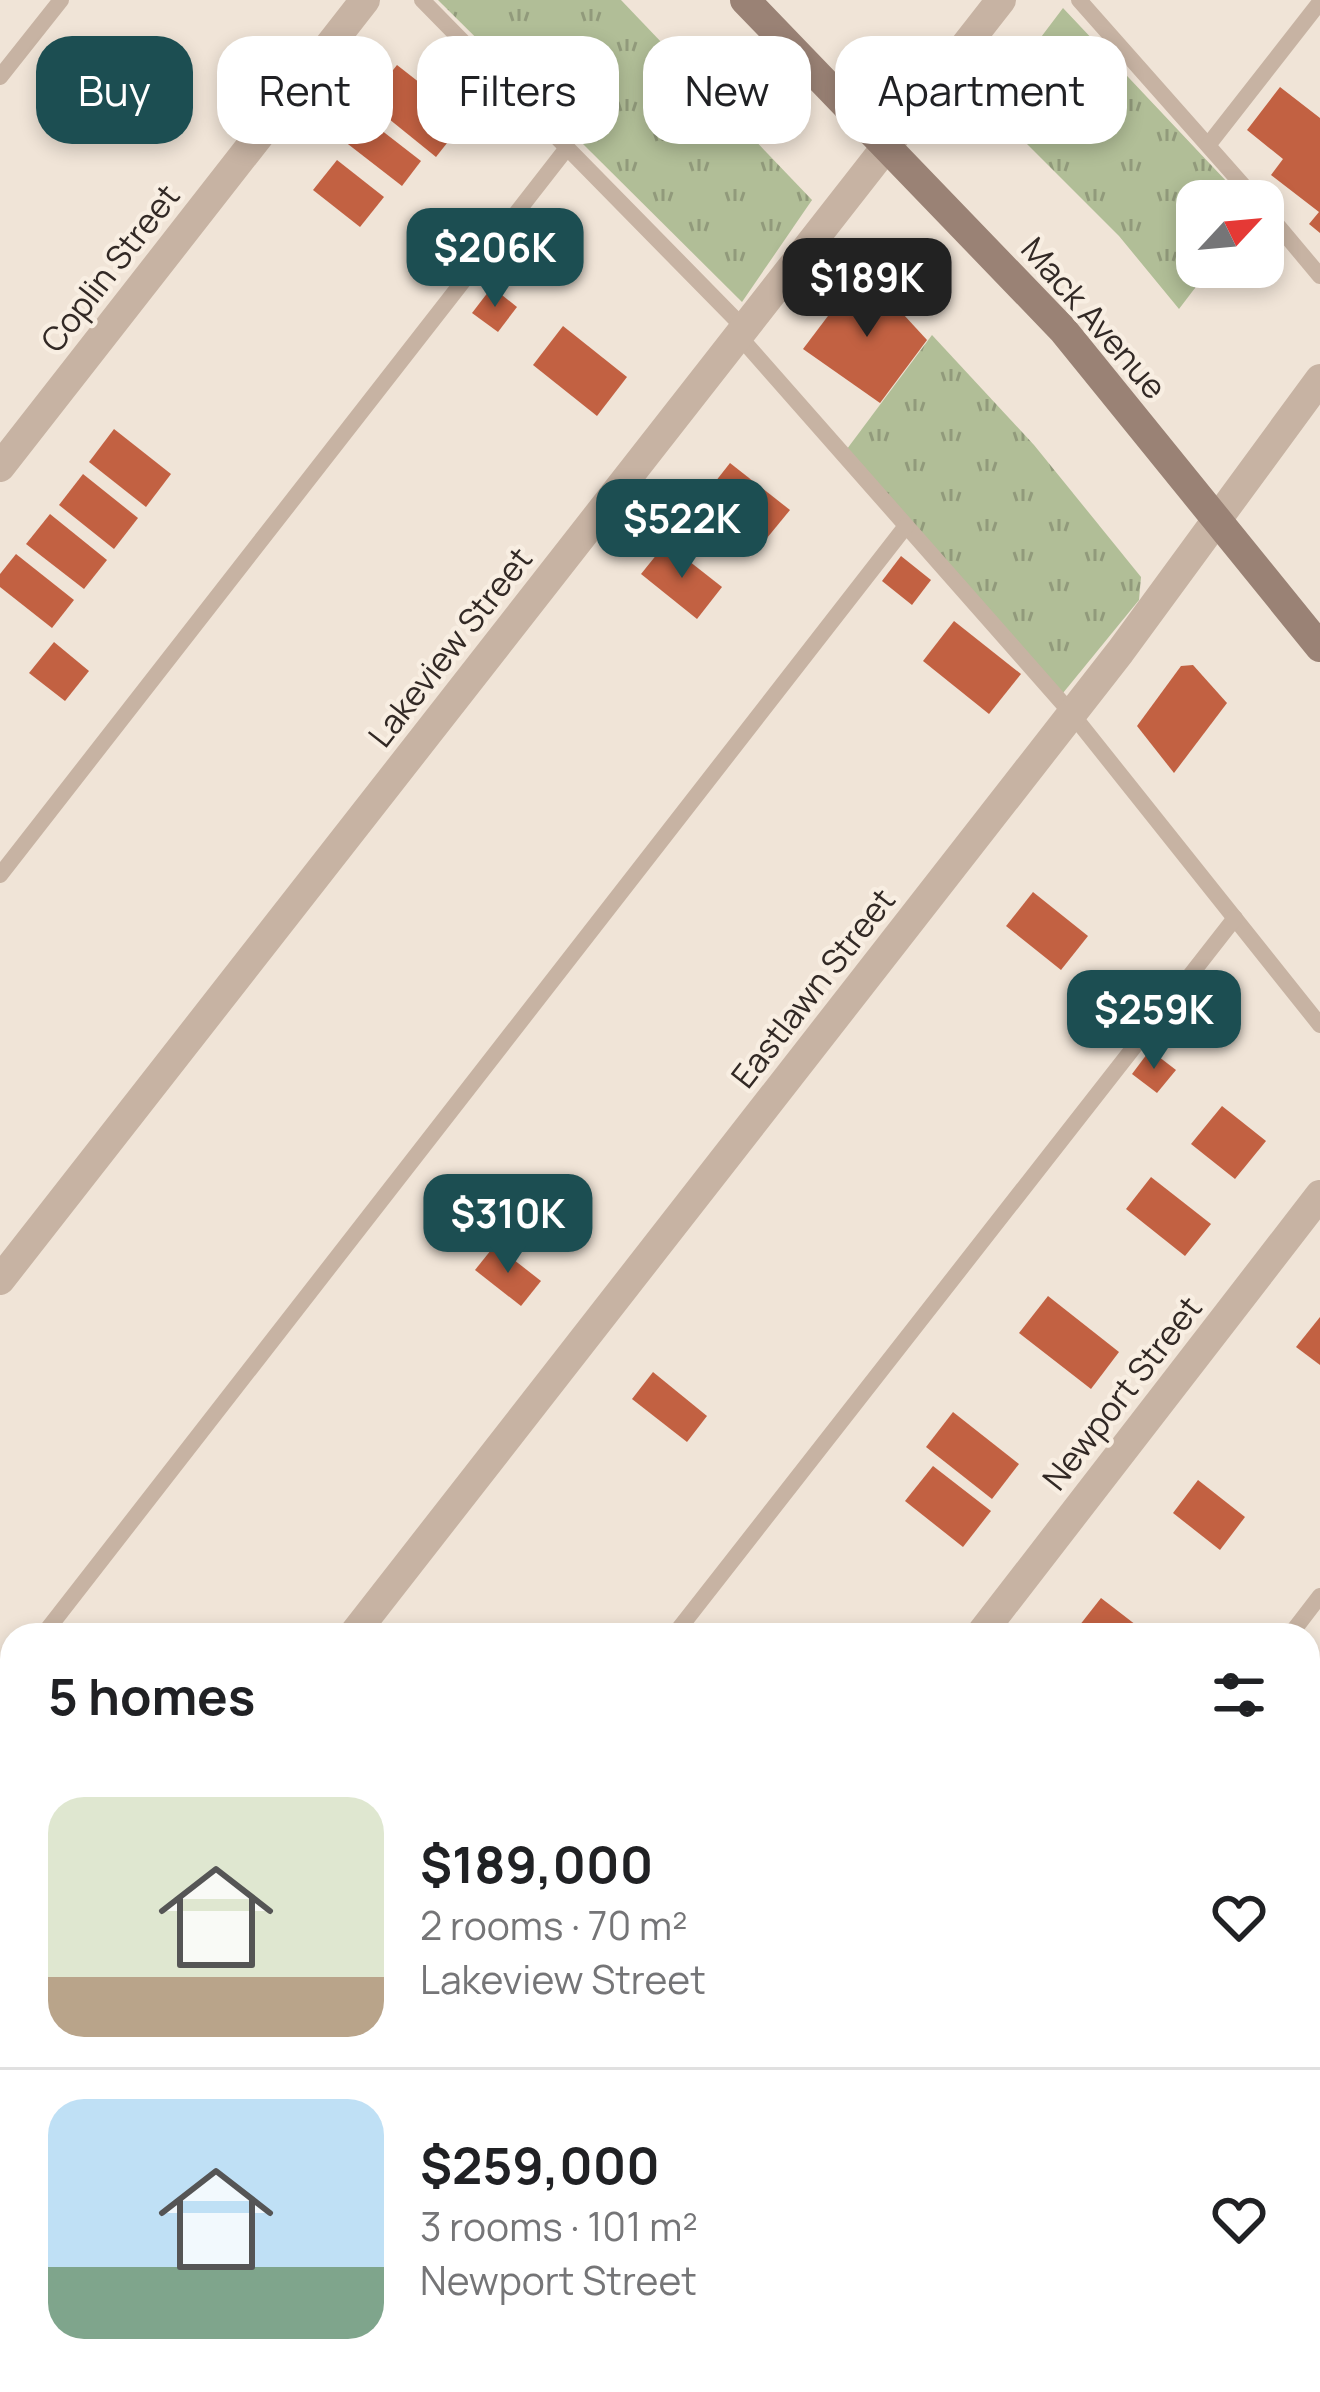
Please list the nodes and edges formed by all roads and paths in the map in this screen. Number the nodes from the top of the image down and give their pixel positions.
1 (61, 0) edge
2 (365, 0) edge
3 (422, 0) edge
4 (745, 0) edge
5 (1001, 0) edge
6 (1079, 0) edge
7 (1320, 2) edge
8 (0, 77) edge
9 (1210, 144) junction
10 (887, 147) junction
11 (567, 148) junction
12 (1240, 180) edge
13 (1284, 233) edge
14 (1320, 276) edge
15 (742, 333) junction
16 (1320, 379) edge
17 (0, 467) edge
18 (1217, 520) junction
19 (906, 526) junction
20 (1320, 647) edge
21 (1072, 714) junction
22 (0, 874) edge
23 (1235, 918) junction
24 (1320, 1025) edge
25 (1320, 1195) edge
26 (0, 1280) edge
27 (1320, 1596) edge
28 (52, 1623) edge
29 (362, 1623) edge
30 (683, 1623) edge
31 (989, 1623) edge
32 (1299, 1623) edge

1 - 8 lane
2 - 17 street, Coplin Street
3 - 11 lane
4 - 10 main road, Mack Avenue
5 - 10 street, Lakeview Street
6 - 9 lane
7 - 9 lane
9 - 12 lane
10 - 15 street, Lakeview Street
10 - 18 main road, Mack Avenue
11 - 15 lane
11 - 22 lane
13 - 14 lane
15 - 19 lane
15 - 26 street, Lakeview Street
16 - 18 street, Eastlawn Street
18 - 20 main road, Mack Avenue
18 - 21 street, Eastlawn Street
19 - 21 lane
19 - 28 lane
21 - 23 lane
21 - 29 street, Eastlawn Street
23 - 24 lane
23 - 30 lane
25 - 31 street, Newport Street
27 - 32 lane

